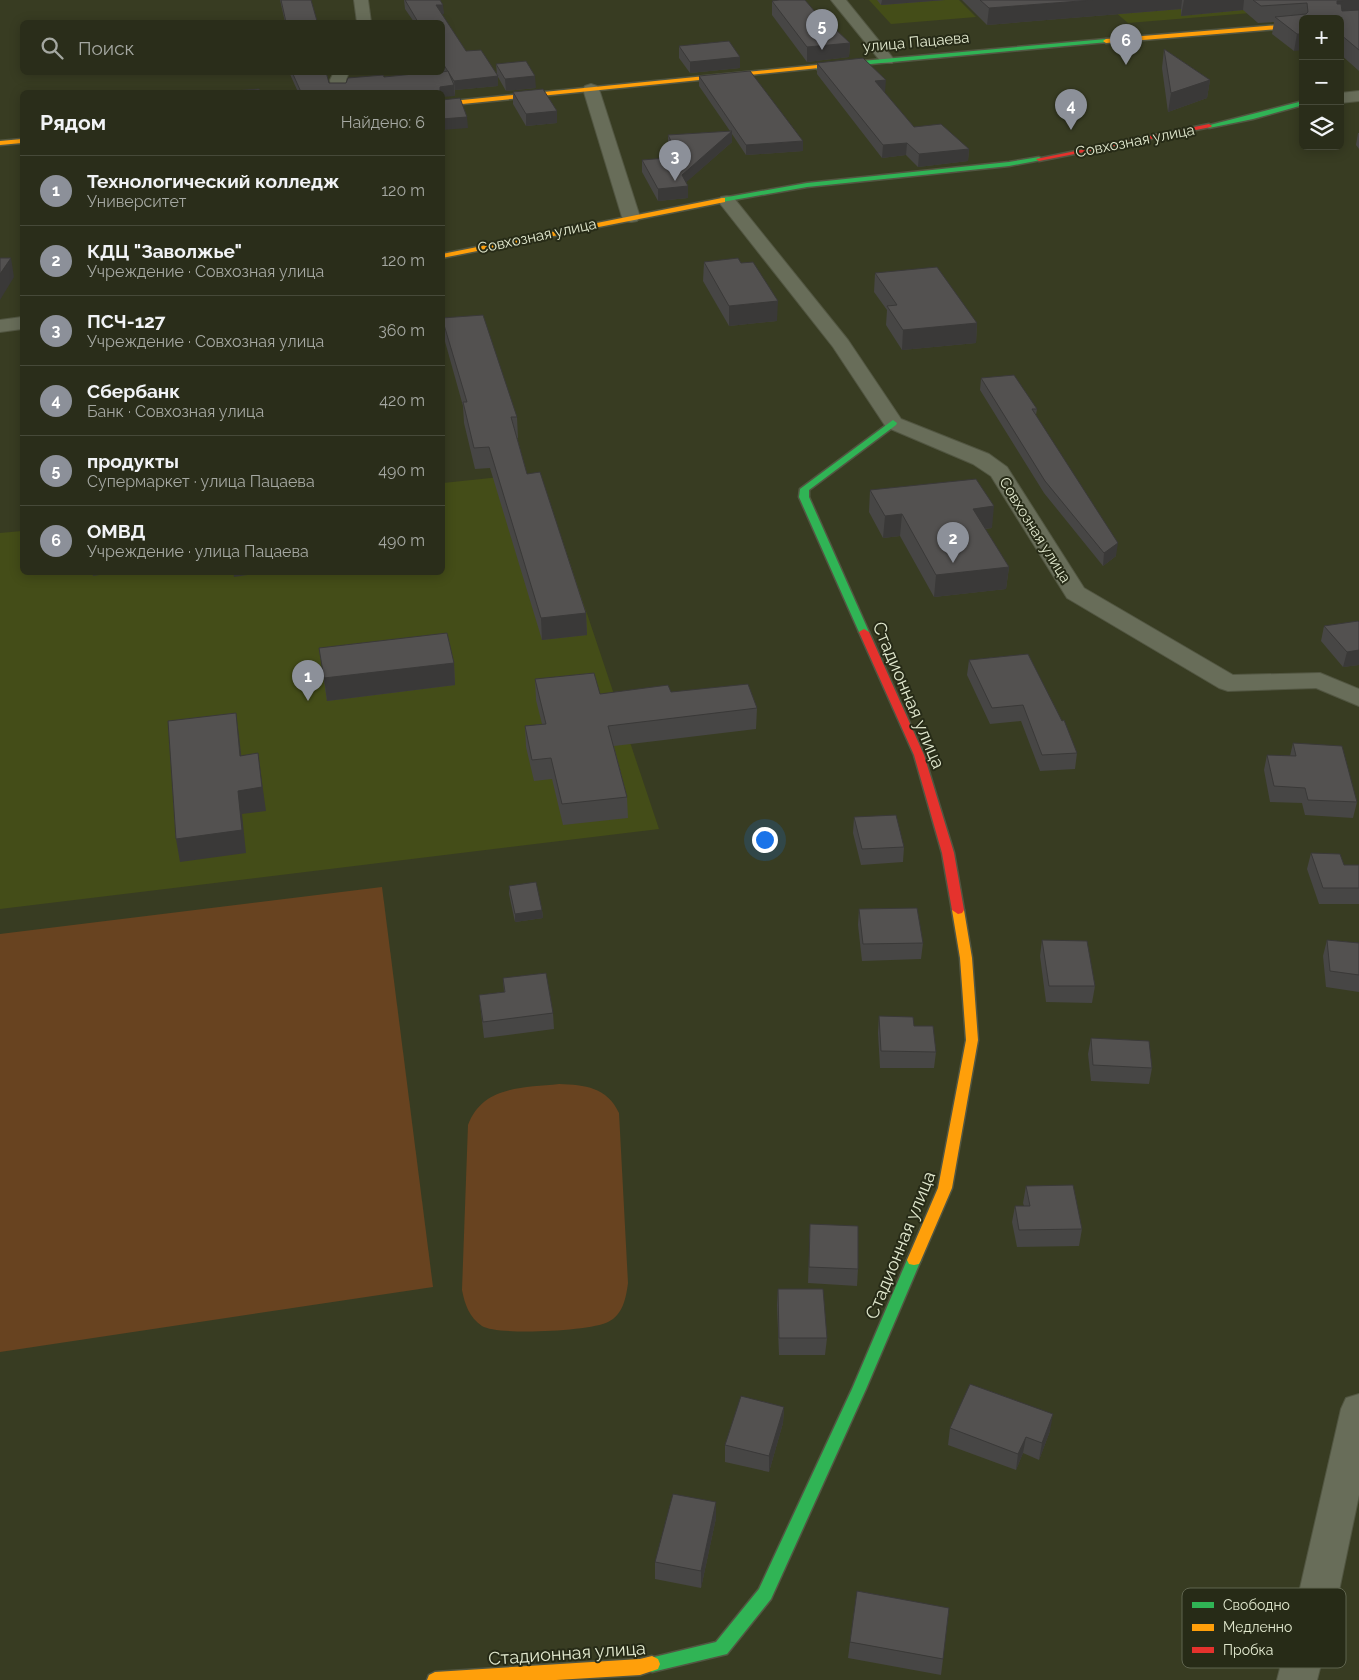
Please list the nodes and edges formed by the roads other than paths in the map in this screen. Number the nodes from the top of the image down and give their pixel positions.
1 (361, 0) edge
2 (838, 0) edge
3 (364, 20) edge
4 (1299, 25) edge
5 (887, 60) junction
6 (340, 75) edge
7 (591, 89) junction
8 (339, 90) edge
9 (1359, 96) edge
10 (1344, 98) edge
11 (445, 104) edge
12 (1299, 104) edge
13 (20, 141) edge
14 (0, 143) edge
15 (727, 201) junction
16 (631, 217) junction
17 (445, 255) edge
18 (20, 323) edge
19 (0, 326) edge
20 (893, 423) junction
21 (1359, 698) edge
22 (1359, 1409) edge
23 (1320, 1588) edge
24 (436, 1680) edge

1 - 3 street
2 - 5 street
4 - 5 street, улица Пацаева
5 - 7 street, улица Пацаева
6 - 8 street
7 - 11 street, улица Пацаева
7 - 16 street
9 - 10 street
12 - 15 street, Совхозная улица
13 - 14 street
15 - 16 street, Совхозная улица
15 - 20 street
16 - 17 street, Совхозная улица
18 - 19 street
20 - 21 street, Совхозная улица
20 - 24 street, Стадионная улица
22 - 23 street

